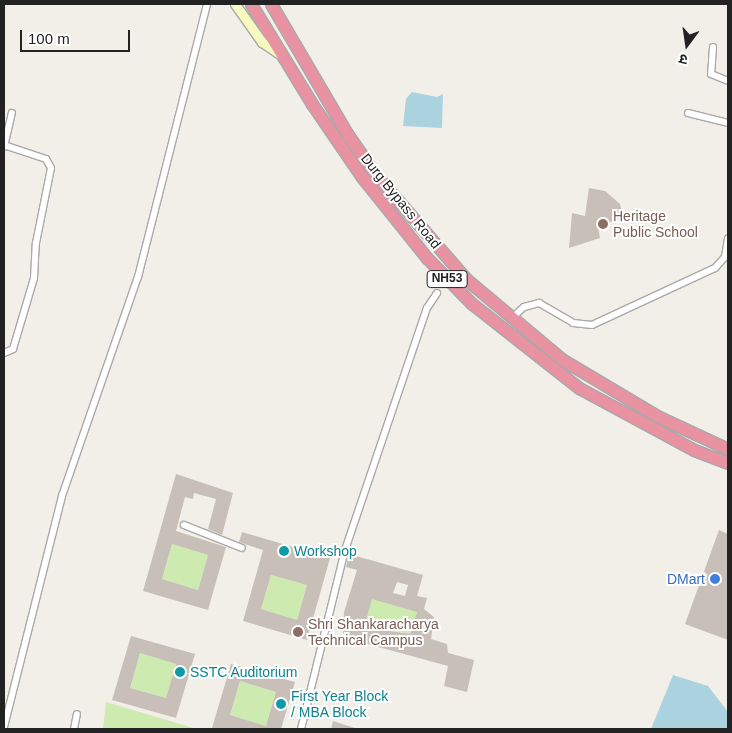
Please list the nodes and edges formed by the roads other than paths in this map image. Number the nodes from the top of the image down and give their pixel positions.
1 (207, 4) edge
2 (235, 4) edge
3 (251, 4) edge
4 (271, 4) edge
5 (713, 47) dead end
6 (285, 58) junction
7 (728, 81) edge
8 (12, 113) dead end
9 (688, 113) dead end
10 (728, 122) edge
11 (4, 146) edge
12 (728, 238) edge
13 (437, 293) dead end
14 (512, 318) junction
15 (4, 353) edge
16 (728, 449) edge
17 (728, 463) edge
18 (184, 525) dead end
19 (242, 548) dead end
20 (77, 714) dead end
21 (4, 727) edge
22 (74, 729) edge
23 (301, 729) edge

1 - 21 street
2 - 6 street
3 - 6 highway, Durg Bypass Road / NH53
4 - 14 highway, Durg Bypass Road / NH53
5 - 7 street
6 - 17 highway, Durg Bypass Road / NH53
8 - 11 street
9 - 10 street
11 - 15 street
12 - 14 street
13 - 23 street
14 - 16 highway, Durg Bypass Road / NH53
18 - 19 street
20 - 22 street

